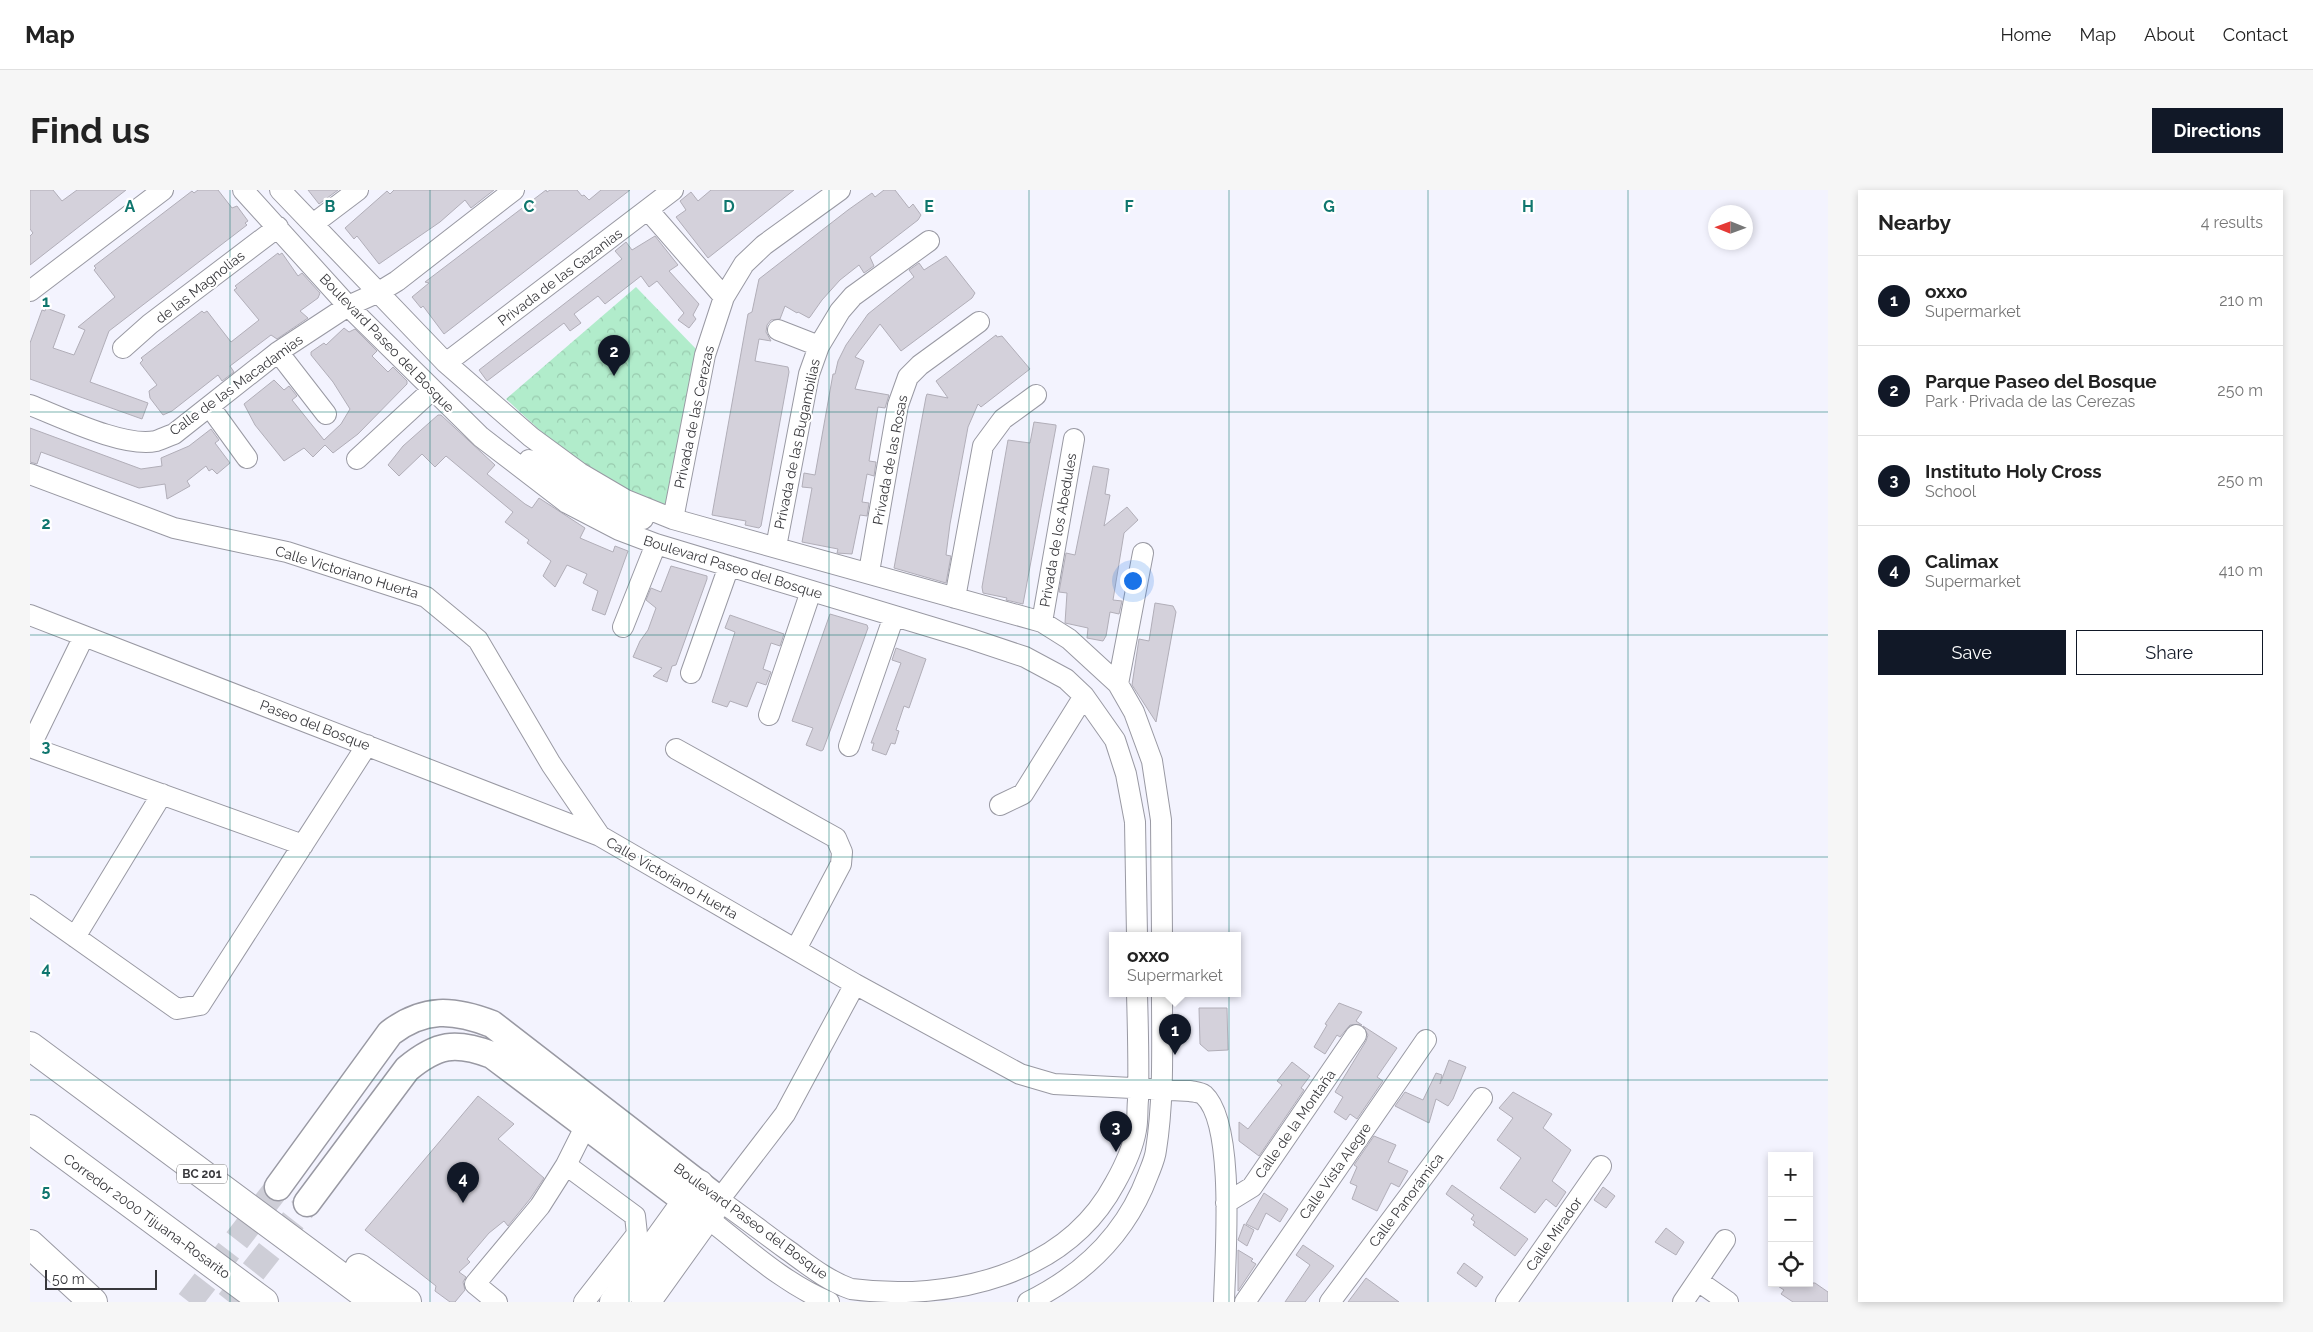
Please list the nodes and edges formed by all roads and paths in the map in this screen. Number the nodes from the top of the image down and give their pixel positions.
1 (162, 190) edge
2 (243, 190) edge
3 (280, 190) edge
4 (358, 190) edge
5 (514, 190) edge
6 (673, 190) edge
7 (840, 190) edge
8 (648, 210) junction
9 (313, 224) junction
10 (278, 227) junction
11 (929, 241) dead end
12 (30, 291) edge
13 (378, 292) junction
14 (724, 297) junction
15 (348, 306) junction
16 (979, 322) dead end
17 (778, 330) dead end
18 (819, 346) junction
19 (124, 348) dead end
20 (278, 352) junction
21 (446, 363) junction
22 (432, 390) junction
23 (1036, 394) dead end
24 (30, 405) edge
25 (210, 407) junction
26 (326, 414) dead end
27 (1074, 439) dead end
28 (499, 453) junction
29 (247, 458) dead end
30 (357, 459) dead end
31 (30, 474) edge
32 (666, 517) junction
33 (656, 544) junction
34 (776, 547) junction
35 (1143, 553) dead end
36 (729, 566) junction
37 (869, 572) junction
38 (811, 592) junction
39 (955, 598) junction
40 (30, 615) edge
41 (894, 616) junction
42 (1042, 622) junction
43 (623, 627) dead end
44 (84, 636) junction
45 (691, 673) dead end
46 (1118, 684) junction
47 (1084, 696) junction
48 (769, 715) dead end
49 (367, 745) junction
50 (849, 746) dead end
51 (30, 747) edge
52 (676, 750) dead end
53 (162, 794) junction
54 (1000, 805) dead end
55 (600, 836) junction
56 (303, 845) junction
57 (30, 905) edge
58 (1136, 932) edge
59 (1162, 932) edge
60 (75, 937) junction
61 (796, 950) junction
62 (855, 984) junction
63 (1137, 997) edge
64 (1162, 997) edge
65 (1356, 1035) dead end
66 (1426, 1040) dead end
67 (30, 1046) edge
68 (1138, 1089) junction
69 (1162, 1090) junction
70 (1482, 1098) dead end
71 (585, 1127) junction
72 (30, 1129) edge
73 (170, 1150) junction
74 (566, 1165) junction
75 (1601, 1166) dead end
76 (278, 1187) tunnel mouth
77 (703, 1201) junction
78 (307, 1202) tunnel mouth
79 (1226, 1204) junction
80 (1725, 1240) dead end
81 (30, 1244) edge
82 (1698, 1281) junction
83 (1720, 1299) edge
84 (93, 1302) edge
85 (264, 1302) edge
86 (375, 1302) edge
87 (407, 1302) edge
88 (497, 1302) edge
89 (584, 1302) edge
90 (614, 1302) edge
91 (646, 1302) edge
92 (829, 1302) edge
93 (1028, 1302) edge
94 (1224, 1302) edge
95 (1245, 1302) edge
96 (1330, 1302) edge
97 (1506, 1302) edge
98 (1683, 1302) edge

1 - 12 street
2 - 10 street, Boulevard Paseo del Bosque
3 - 9 street, Boulevard Paseo del Bosque
4 - 9 street
5 - 13 street, Calle de las Macadamias
6 - 8 street, Privada de las Gazanias
7 - 14 street, Privada de las Cerezas
8 - 14 street
8 - 21 street, Privada de las Gazanias
9 - 13 street, Boulevard Paseo del Bosque
10 - 15 street, Boulevard Paseo del Bosque
10 - 19 street, de las Magnolias
11 - 18 street, Privada de las Bugambilias
13 - 15 street, Calle de las Macadamias
13 - 21 street, Boulevard Paseo del Bosque
14 - 32 street, Privada de las Cerezas
15 - 20 street, Calle de las Macadamias
15 - 22 street, Boulevard Paseo del Bosque
16 - 37 street, Privada de las Rosas
17 - 18 street
18 - 34 street, Privada de las Bugambilias
20 - 25 street, Calle de las Macadamias
20 - 26 street
21 - 32 street, Boulevard Paseo del Bosque
22 - 28 street, Boulevard Paseo del Bosque
22 - 30 street
23 - 39 street
24 - 25 street, Calle de las Macadamias
25 - 29 street
27 - 42 street, Privada de los Abedules
28 - 32 street
28 - 33 street, Boulevard Paseo del Bosque
31 - 55 street, Calle Victoriano Huerta
32 - 34 street, Boulevard Paseo del Bosque
33 - 36 street, Boulevard Paseo del Bosque
33 - 43 street
34 - 37 street, Boulevard Paseo del Bosque
35 - 46 street
36 - 38 street, Boulevard Paseo del Bosque
36 - 45 street
37 - 39 street, Boulevard Paseo del Bosque
38 - 41 street, Boulevard Paseo del Bosque
38 - 48 street
39 - 42 street, Boulevard Paseo del Bosque
40 - 44 street, Paseo del Bosque
41 - 47 street, Boulevard Paseo del Bosque
41 - 50 street
42 - 46 street, Boulevard Paseo del Bosque
44 - 49 street, Paseo del Bosque
44 - 51 street
46 - 59 street, Boulevard Paseo del Bosque
47 - 54 street
47 - 58 street, Boulevard Paseo del Bosque
49 - 55 street, Paseo del Bosque
49 - 56 street
51 - 53 street
52 - 61 street
53 - 56 street
53 - 60 street
55 - 61 street, Calle Victoriano Huerta
56 - 60 street
57 - 60 street
61 - 62 street, Calle Victoriano Huerta
62 - 68 street, Calle Victoriano Huerta
62 - 77 street
63 - 68 street, Boulevard Paseo del Bosque
64 - 69 street
65 - 79 street, Calle de la Montaña
66 - 95 street, Calle Vista Alegre
67 - 73 highway, BC 201
68 - 69 street, Calle Victoriano Huerta
68 - 77 street, Boulevard Paseo del Bosque
69 - 79 street, Calle Victoriano Huerta
69 - 93 street
70 - 96 street, Calle Panorámica
71 - 74 street
71 - 77 main road, Boulevard Paseo del Bosque
71 - 78 main road, Boulevard Paseo del Bosque
72 - 85 highway, Corredor 2000 Tijuana-Rosarito
73 - 86 highway, BC 201
73 - 87 highway
74 - 88 street
74 - 89 street
75 - 97 street, Calle Mirador
76 - 77 main road, Boulevard Paseo del Bosque
77 - 90 highway
77 - 91 highway
77 - 92 street, Boulevard Paseo del Bosque
79 - 94 street, Calle Victoriano Huerta
80 - 82 street
81 - 84 highway
82 - 83 street
82 - 98 street

